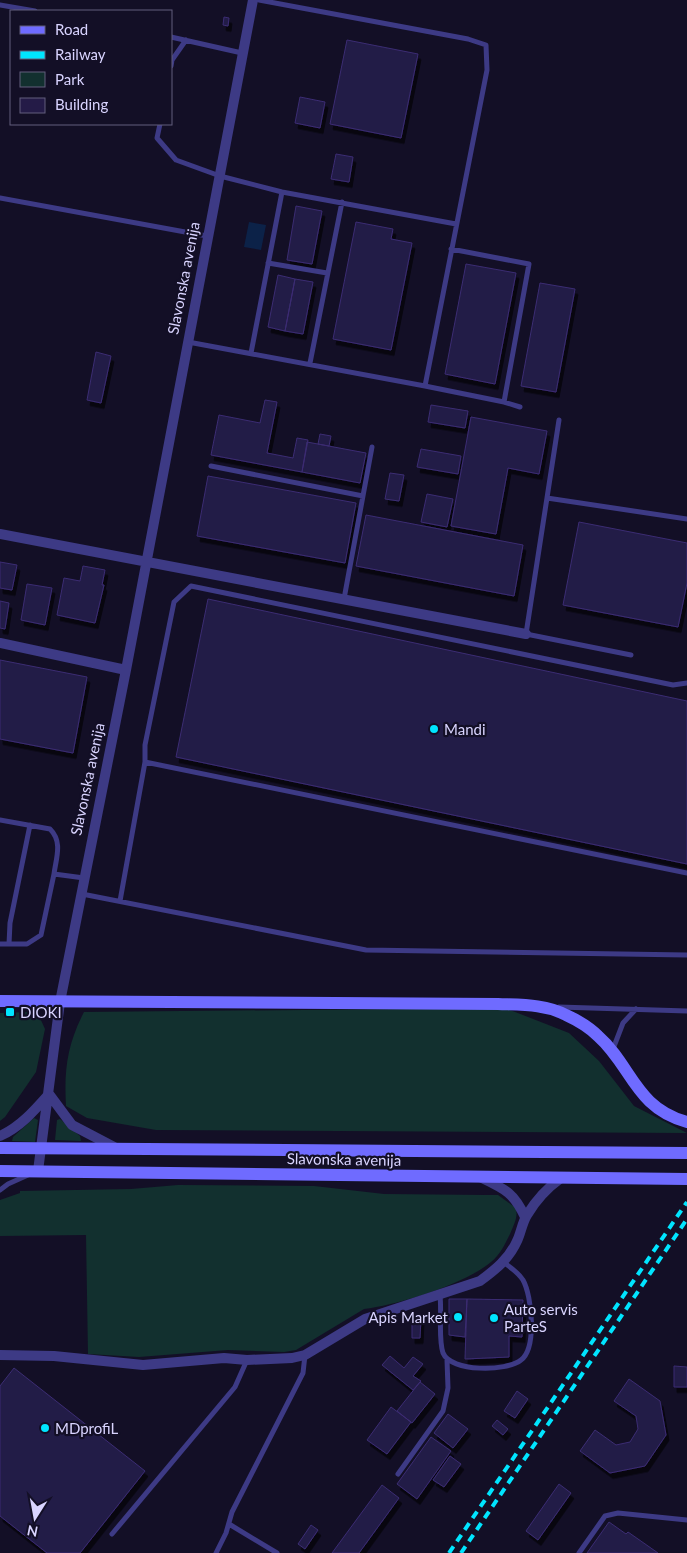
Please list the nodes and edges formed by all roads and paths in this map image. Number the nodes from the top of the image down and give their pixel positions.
1 (253, 0) edge
2 (259, 0) edge
3 (0, 5) edge
4 (29, 10) edge
5 (172, 37) edge
6 (186, 40) junction
7 (242, 54) junction
8 (172, 60) edge
9 (160, 125) edge
10 (220, 176) junction
11 (282, 192) junction
12 (0, 198) edge
13 (342, 202) junction
14 (456, 224) junction
15 (207, 236) junction
16 (451, 250) junction
17 (268, 262) junction
18 (327, 273) junction
19 (188, 342) junction
20 (251, 353) junction
21 (310, 364) junction
22 (425, 386) junction
23 (504, 402) junction
24 (520, 408) dead end
25 (559, 420) dead end
26 (372, 446) dead end
27 (210, 466) dead end
28 (363, 496) junction
29 (547, 498) junction
30 (687, 519) edge
31 (0, 534) edge
32 (146, 562) junction
33 (344, 600) junction
34 (526, 634) junction
35 (0, 643) edge
36 (630, 655) dead end
37 (126, 670) junction
38 (687, 683) edge
39 (145, 762) junction
40 (0, 820) edge
41 (30, 825) junction
42 (54, 874) junction
43 (687, 874) edge
44 (84, 878) junction
45 (82, 894) junction
46 (120, 902) junction
47 (0, 944) edge
48 (9, 944) junction
49 (687, 955) edge
50 (0, 1001) edge
51 (60, 1002) junction
52 (543, 1007) junction
53 (636, 1009) junction
54 (687, 1011) edge
55 (612, 1053) junction
56 (49, 1094) junction
57 (687, 1122) edge
58 (0, 1136) edge
59 (0, 1148) edge
60 (115, 1148) junction
61 (43, 1149) junction
62 (687, 1153) edge
63 (0, 1171) edge
64 (38, 1171) junction
65 (481, 1178) junction
66 (561, 1178) junction
67 (687, 1179) edge
68 (0, 1190) edge
69 (526, 1217) junction
70 (503, 1262) junction
71 (440, 1296) junction
72 (0, 1355) edge
73 (305, 1355) junction
74 (247, 1360) junction
75 (447, 1360) junction
76 (398, 1474) dead end
77 (687, 1520) edge
78 (229, 1524) junction
79 (112, 1534) dead end
80 (216, 1553) edge
81 (278, 1553) edge
82 (579, 1553) edge

1 - 7 street, Slavonska avenija
2 - 14 lane
3 - 4 lane
5 - 6 lane
6 - 7 lane
6 - 8 lane
7 - 10 street, Slavonska avenija
9 - 10 lane
10 - 11 lane
10 - 15 street, Slavonska avenija
11 - 13 lane
11 - 17 lane
12 - 15 lane
13 - 14 lane
13 - 18 lane
14 - 16 lane
15 - 19 street, Slavonska avenija
16 - 22 lane
16 - 23 lane
17 - 18 lane
17 - 20 lane
18 - 21 lane
19 - 20 lane
19 - 32 street, Slavonska avenija
20 - 21 lane
21 - 22 lane
22 - 23 lane
23 - 24 lane
25 - 29 lane
26 - 28 lane
27 - 28 lane
28 - 33 lane
29 - 30 lane
29 - 34 lane
31 - 32 street
32 - 33 street
32 - 37 street, Slavonska avenija
33 - 34 street
34 - 36 lane
35 - 37 street
37 - 44 street, Slavonska avenija
38 - 39 lane
39 - 43 lane
39 - 46 lane
40 - 41 lane
41 - 42 lane
41 - 48 lane
42 - 44 lane
42 - 48 lane
44 - 45 street, Slavonska avenija
45 - 46 lane
45 - 51 street, Slavonska avenija
46 - 49 lane
47 - 48 lane
50 - 51 main road
51 - 52 main road
51 - 56 street, Slavonska avenija
52 - 53 lane
52 - 55 main road
53 - 54 lane
53 - 55 lane
55 - 57 main road
56 - 58 street
56 - 60 street, Slavonska avenija
56 - 61 street, Slavonska avenija
59 - 61 main road, Slavonska avenija
60 - 61 main road, Slavonska avenija
60 - 62 main road, Slavonska avenija
61 - 64 street
63 - 64 main road, Slavonska avenija
64 - 65 main road, Slavonska avenija
64 - 68 lane
65 - 66 main road, Slavonska avenija
65 - 69 street
66 - 67 main road, Slavonska avenija
66 - 69 street
69 - 70 street
70 - 71 street
70 - 75 lane
71 - 73 street
71 - 75 lane
72 - 74 street
73 - 74 street
73 - 78 lane
74 - 79 lane
75 - 76 lane
77 - 82 lane
78 - 80 lane
78 - 81 lane

